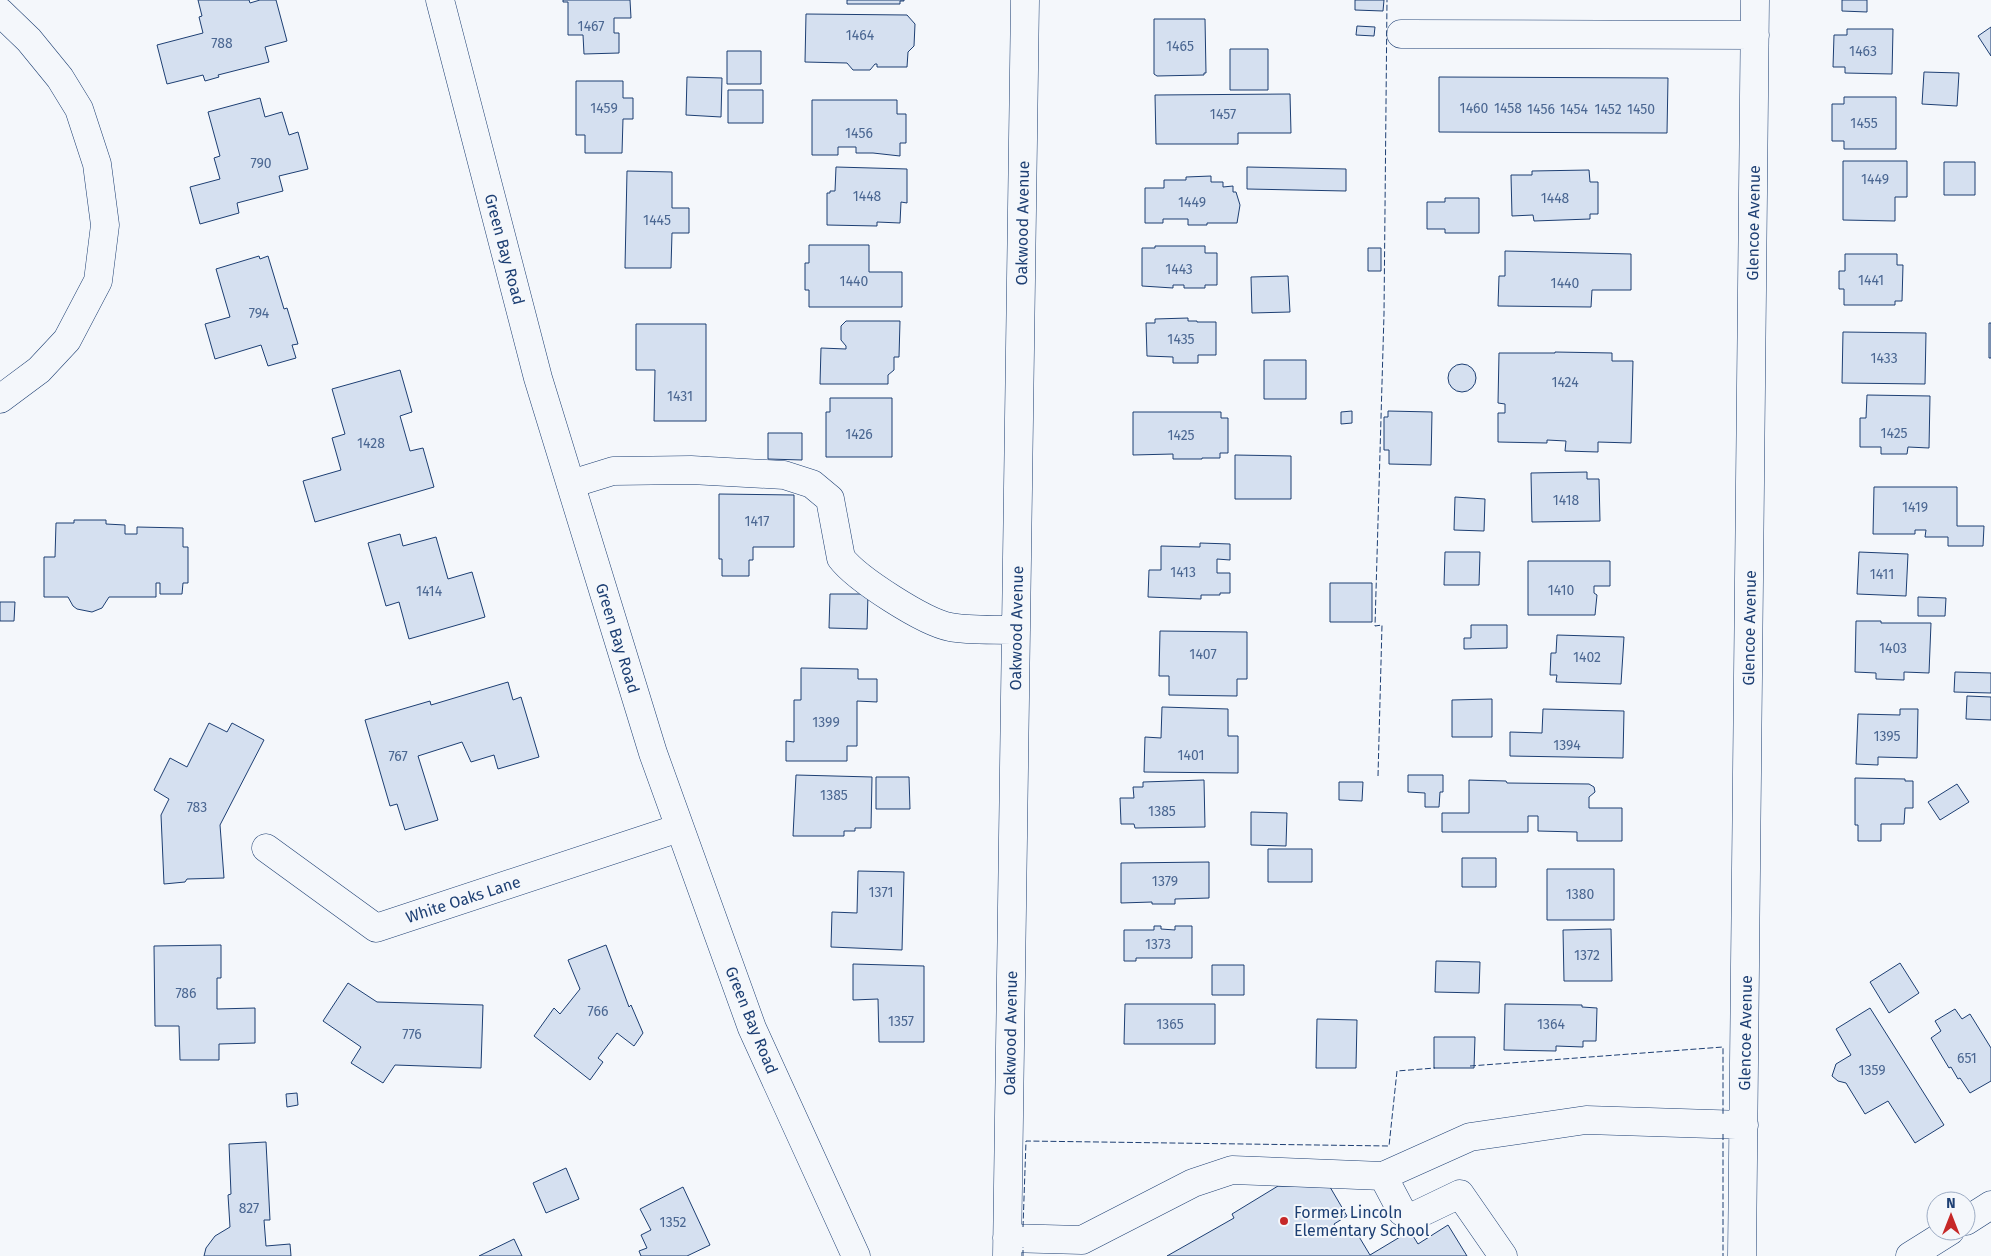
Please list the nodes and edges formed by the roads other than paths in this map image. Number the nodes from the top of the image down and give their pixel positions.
1 (440, 0) edge
2 (1025, 0) edge
3 (1755, 0) edge
4 (0, 12) edge
5 (1401, 34) dead end
6 (1755, 35) junction
7 (0, 399) edge
8 (571, 484) junction
9 (1016, 630) junction
10 (679, 828) junction
11 (266, 848) dead end
12 (1744, 1125) junction
13 (1384, 1176) junction
14 (1991, 1205) edge
15 (1976, 1215) edge
16 (1934, 1241) edge
17 (1007, 1247) edge
18 (1085, 1248) edge
19 (856, 1256) edge
20 (1503, 1256) edge
21 (1742, 1256) edge
22 (1910, 1256) edge

1 - 8 street, Green Bay Road
2 - 9 street, Oakwood Avenue
3 - 6 street, Glencoe Avenue
4 - 7 street
5 - 6 street
6 - 12 street, Glencoe Avenue
8 - 9 street
8 - 10 street, Green Bay Road
9 - 17 street, Oakwood Avenue
10 - 11 street, White Oaks Lane
10 - 19 street, Green Bay Road
12 - 13 street
12 - 21 street, Glencoe Avenue
13 - 18 street
13 - 20 street
14 - 15 street
16 - 22 street
17 - 18 street

